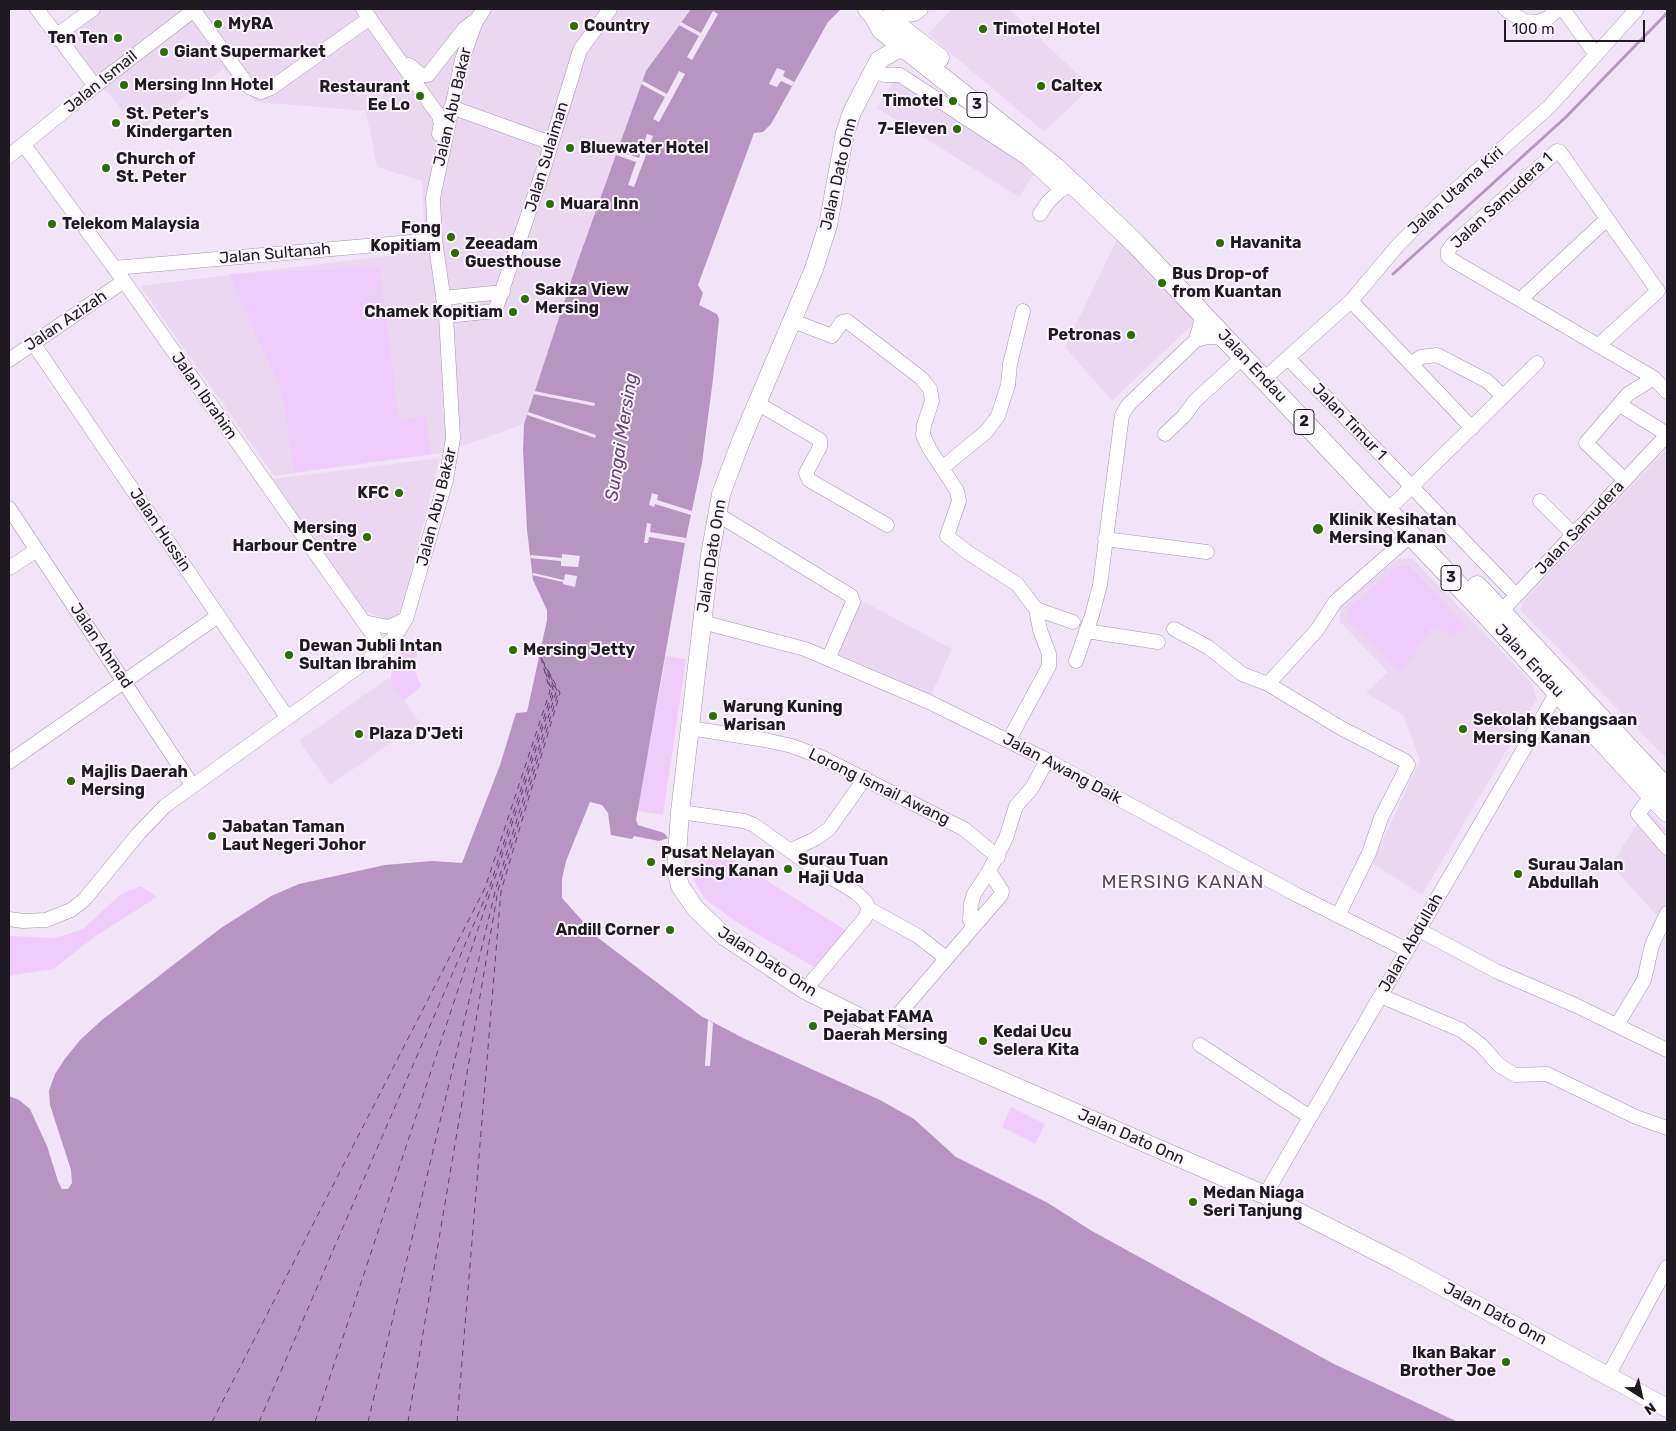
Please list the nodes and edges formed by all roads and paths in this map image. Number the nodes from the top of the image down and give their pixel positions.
1 (36, 9) edge
2 (93, 9) edge
3 (194, 9) edge
4 (610, 9) edge
5 (1506, 9) edge
6 (1558, 9) edge
7 (1562, 9) edge
8 (1637, 9) edge
9 (918, 12) edge
10 (367, 14) edge
11 (480, 15) edge
12 (877, 17) edge
13 (57, 35) junction
14 (909, 43) junction
15 (395, 54) junction
16 (1596, 55) junction
17 (462, 60) junction
18 (876, 66) junction
19 (417, 85) junction
20 (95, 86) junction
21 (451, 107) junction
22 (551, 143) junction
23 (24, 144) junction
24 (1030, 154) junction
25 (9, 156) edge
26 (1066, 185) junction
27 (433, 198) junction
28 (1040, 214) dead end
29 (1607, 219) junction
30 (435, 240) junction
31 (1135, 243) joint
32 (114, 268) junction
33 (124, 281) junction
34 (503, 292) junction
35 (443, 298) junction
36 (1520, 300) junction
37 (1351, 301) junction
38 (1203, 309) junction
39 (1023, 311) dead end
40 (446, 316) junction
41 (793, 321) junction
42 (1225, 338) junction
43 (1196, 340) junction
44 (33, 343) junction
45 (1599, 345) junction
46 (1243, 357) junction
47 (1288, 358) junction
48 (9, 360) edge
49 (1411, 364) junction
50 (1537, 364) dead end
51 (1272, 372) junction
52 (1654, 378) junction
53 (1667, 392) edge
54 (1503, 396) junction
55 (757, 403) junction
56 (1620, 405) junction
57 (1472, 428) junction
58 (1166, 434) dead end
59 (1667, 434) edge
60 (942, 468) junction
61 (1625, 480) junction
62 (1410, 486) junction
63 (1540, 501) dead end
64 (1396, 502) junction
65 (9, 508) edge
66 (717, 514) junction
67 (887, 525) dead end
68 (1411, 535) junction
69 (1574, 535) junction
70 (1105, 539) junction
71 (37, 550) junction
72 (1207, 552) dead end
73 (9, 568) edge
74 (1516, 595) junction
75 (1036, 609) junction
76 (218, 616) junction
77 (1497, 616) junction
78 (406, 619) junction
79 (364, 622) junction
80 (702, 622) junction
81 (1073, 622) dead end
82 (1174, 629) dead end
83 (1086, 632) junction
84 (1158, 642) dead end
85 (382, 648) junction
86 (829, 657) junction
87 (1076, 661) dead end
88 (124, 682) junction
89 (1268, 684) junction
90 (1557, 692) junction
91 (287, 717) junction
92 (690, 728) junction
93 (1009, 740) junction
94 (1047, 760) junction
95 (9, 762) edge
96 (865, 778) junction
97 (192, 785) junction
98 (1660, 792) edge
99 (680, 812) junction
100 (1667, 812) edge
101 (1667, 848) edge
102 (791, 850) junction
103 (998, 857) junction
104 (989, 871) junction
105 (869, 910) junction
106 (1667, 912) edge
107 (1338, 916) junction
108 (9, 919) edge
109 (974, 926) junction
110 (1419, 930) junction
111 (1407, 950) junction
112 (946, 958) junction
113 (805, 990) junction
114 (1380, 996) junction
115 (1617, 1024) junction
116 (885, 1030) junction
117 (1200, 1045) dead end
118 (1667, 1050) edge
119 (1310, 1117) junction
120 (1667, 1128) edge
121 (1265, 1195) junction
122 (1667, 1267) edge
123 (1608, 1376) junction
124 (1667, 1408) edge

1 - 13 street
2 - 13 street
3 - 10 street
3 - 20 street, Jalan Ismail
4 - 22 street, Jalan Sulaiman
5 - 6 street
7 - 16 street
8 - 16 street, Jalan Utama Kiri
9 - 12 street
9 - 14 street
10 - 15 street
11 - 15 street
11 - 17 street, Jalan Abu Bakar
12 - 14 highway, Jalan Endau / 3
12 - 18 main road
13 - 20 street
14 - 18 main road
14 - 24 highway, Jalan Endau / 3
14 - 38 highway, Jalan Endau / 3
15 - 19 street
16 - 37 street, Jalan Utama Kiri
17 - 19 street
17 - 21 street, Jalan Abu Bakar
18 - 24 street
18 - 41 main road, Jalan Dato Onn
19 - 27 street
20 - 23 street, Jalan Ismail
21 - 22 street
21 - 27 street, Jalan Abu Bakar
22 - 34 street, Jalan Sulaiman
23 - 25 street, Jalan Ismail
23 - 32 street, Jalan Ibrahim
24 - 26 highway, Jalan Endau / 3
26 - 28 street
26 - 31 highway, Jalan Endau / 3
27 - 30 street, Jalan Abu Bakar
29 - 36 street
29 - 36 street, Jalan Samudera 1
29 - 45 street
30 - 32 street, Jalan Sultanah
30 - 35 street, Jalan Abu Bakar
31 - 38 highway, Jalan Endau / 2
32 - 33 street, Jalan Ibrahim
33 - 44 street, Jalan Azizah
33 - 79 street, Jalan Ibrahim
34 - 35 street
34 - 40 street, Jalan Sulaiman
35 - 40 street, Jalan Abu Bakar
36 - 45 street
37 - 47 street, Jalan Utama Kiri
37 - 49 street
38 - 42 highway, Jalan Endau / 2
38 - 43 street
38 - 51 highway, Jalan Endau / 3
39 - 60 street
40 - 78 street, Jalan Abu Bakar
41 - 55 main road, Jalan Dato Onn
41 - 60 street
42 - 43 street
42 - 46 highway, Jalan Endau / 2
43 - 70 street
44 - 48 street, Jalan Azizah
44 - 76 street, Jalan Hussin
45 - 52 street
46 - 58 street
46 - 68 highway, Jalan Endau / 2
47 - 51 street, Jalan Utama Kiri
47 - 62 street, Jalan Timur 1
49 - 54 street
49 - 57 street
50 - 54 street
51 - 64 highway, Jalan Endau / 3
52 - 53 street
52 - 56 street
54 - 57 street
55 - 66 main road, Jalan Dato Onn
55 - 67 street
56 - 59 street
56 - 61 street
57 - 62 street
59 - 61 street, Jalan Samudera
60 - 75 street
61 - 69 street, Jalan Samudera
62 - 64 street
62 - 74 street, Jalan Timur 1
63 - 69 street
64 - 77 highway, Jalan Endau / 3
65 - 71 street, Jalan Ahmad
66 - 80 main road, Jalan Dato Onn
66 - 86 street
68 - 77 highway, Jalan Endau / 3
68 - 89 street
69 - 74 street, Jalan Samudera
70 - 72 street
70 - 83 street
71 - 73 street
71 - 88 street, Jalan Ahmad
74 - 77 street, Jalan Samudera
75 - 81 street
75 - 93 street
76 - 88 street
76 - 91 street, Jalan Hussin
77 - 90 highway, Jalan Endau / 3
77 - 98 highway, Jalan Endau / 3
78 - 79 street
78 - 85 street, Jalan Abu Bakar
79 - 85 street, Jalan Ibrahim
80 - 86 street, Jalan Awang Daik
80 - 92 main road, Jalan Dato Onn
82 - 89 street
83 - 84 street
83 - 87 street
85 - 91 street, Jalan Abu Bakar
86 - 93 street, Jalan Awang Daik
88 - 95 street
88 - 97 street, Jalan Ahmad
89 - 107 street
90 - 98 highway, Jalan Endau / 3
90 - 110 street, Jalan Abdullah
91 - 97 street, Jalan Abu Bakar
92 - 96 street, Lorong Ismail Awang
92 - 99 main road, Jalan Dato Onn
93 - 94 street, Jalan Awang Daik
94 - 103 street
94 - 107 street, Jalan Awang Daik
96 - 102 street
96 - 103 street, Lorong Ismail Awang
97 - 108 street, Jalan Abu Bakar
98 - 100 highway, Jalan Endau / 3
98 - 101 street
99 - 102 street
99 - 113 main road, Jalan Dato Onn
102 - 105 street
103 - 104 street
104 - 109 street
104 - 109 street
105 - 112 street
105 - 113 street
106 - 115 street
107 - 111 street, Jalan Awang Daik
109 - 112 street
110 - 111 street, Jalan Abdullah
110 - 115 street
111 - 114 street, Jalan Abdullah
112 - 116 street
113 - 116 main road, Jalan Dato Onn
114 - 119 street, Jalan Abdullah
114 - 120 street
115 - 118 street
116 - 121 main road, Jalan Dato Onn
117 - 119 street
119 - 121 street, Jalan Abdullah
121 - 123 main road, Jalan Dato Onn
122 - 123 street
123 - 124 main road, Jalan Dato Onn

